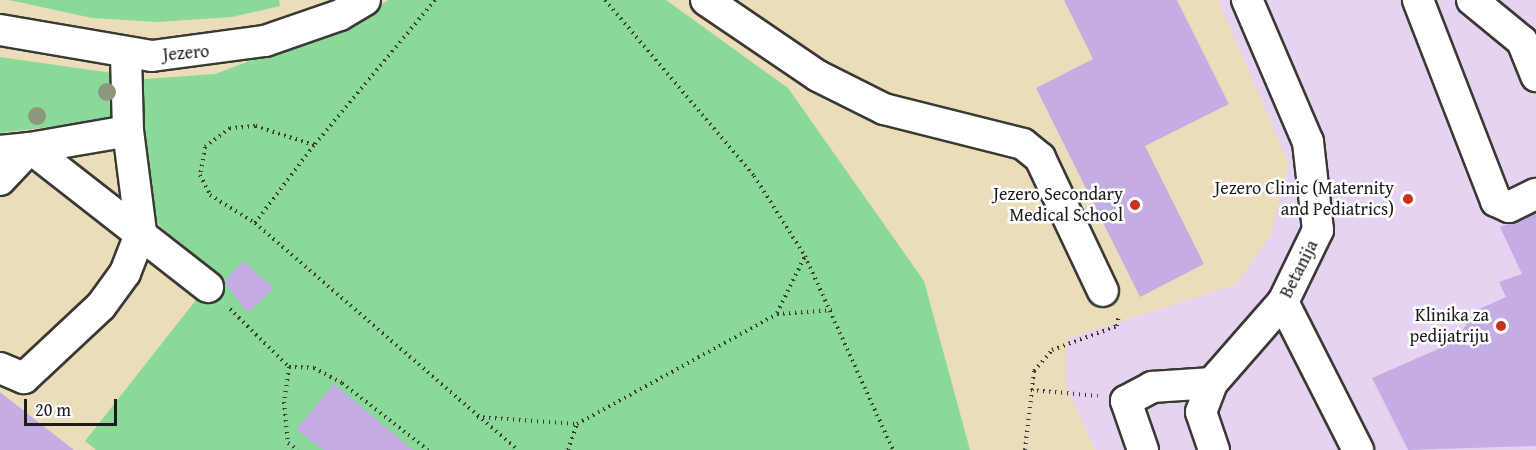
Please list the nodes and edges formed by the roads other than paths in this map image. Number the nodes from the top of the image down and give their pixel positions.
1 (366, 0) edge
2 (706, 0) edge
3 (1247, 0) edge
4 (1418, 0) edge
5 (1472, 0) edge
6 (0, 30) edge
7 (126, 55) junction
8 (1536, 76) edge
9 (128, 131) junction
10 (30, 148) junction
11 (0, 152) edge
12 (0, 180) edge
13 (1536, 194) edge
14 (141, 232) junction
15 (208, 287) road end
16 (1103, 291) road end
17 (1283, 302) junction
18 (0, 368) edge
19 (1212, 383) junction
20 (1143, 450) edge
21 (1214, 450) edge
22 (1358, 450) edge

1 - 7 street, Jezero
2 - 16 street
3 - 17 street, Betanija
4 - 13 street
5 - 8 street
6 - 7 street, Jezero
7 - 9 street
9 - 10 street
9 - 14 street
10 - 11 street
10 - 12 street
10 - 14 street
14 - 15 street
14 - 18 street
17 - 19 street, Betanija
17 - 22 street
19 - 20 street
19 - 21 street, Betanija

